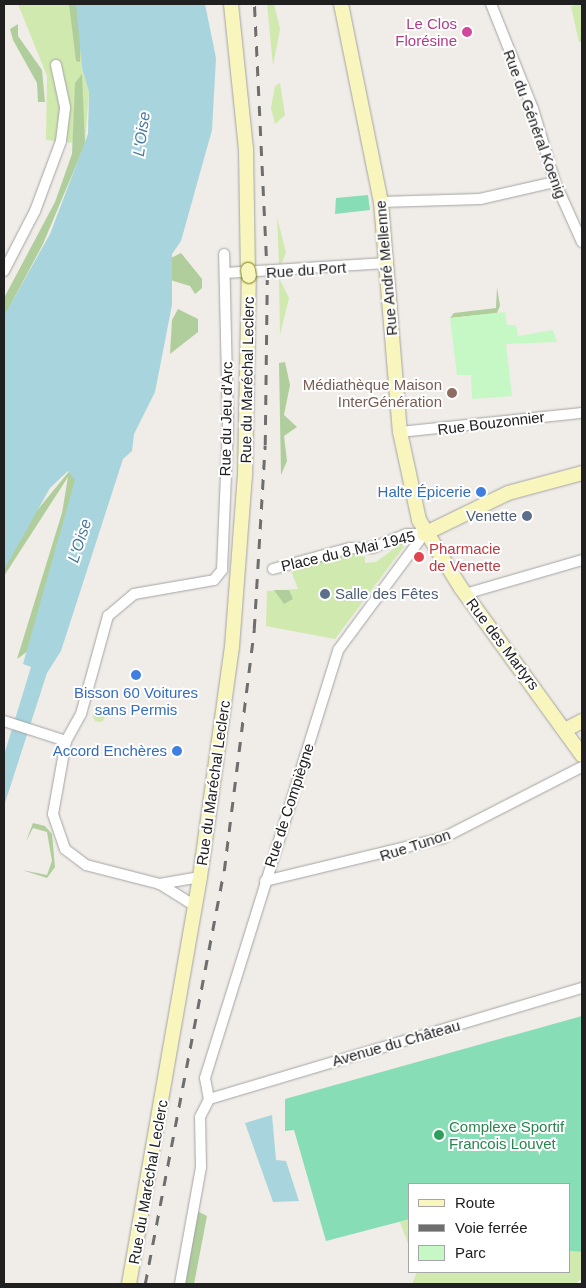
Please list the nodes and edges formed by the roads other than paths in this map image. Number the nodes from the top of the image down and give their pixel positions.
1 (231, 4) edge
2 (341, 4) edge
3 (491, 4) edge
4 (56, 65) dead end
5 (555, 182) junction
6 (382, 202) junction
7 (582, 242) edge
8 (224, 254) dead end
9 (386, 263) junction
10 (4, 271) edge
11 (226, 273) junction
12 (582, 413) edge
13 (400, 432) junction
14 (582, 473) edge
15 (424, 534) junction
16 (582, 560) edge
17 (273, 569) dead end
18 (465, 594) junction
19 (4, 721) edge
20 (582, 721) edge
21 (566, 730) junction
22 (66, 741) junction
23 (582, 755) edge
24 (582, 767) edge
25 (200, 877) junction
26 (177, 881) junction
27 (266, 881) junction
28 (160, 884) junction
29 (175, 893) junction
30 (195, 906) junction
31 (582, 988) edge
32 (209, 1099) junction
33 (129, 1284) edge
34 (180, 1284) edge

1 - 25 main road, Rue du Maréchal Leclerc
2 - 6 main road, Rue André Mellenne
3 - 5 street, Rue du Général Koenig
4 - 10 street
5 - 6 street
5 - 7 street, Rue du Général Koenig
6 - 9 main road, Rue André Mellenne
8 - 11 street, Rue du Jeu d'Arc
9 - 11 street, Rue du Port
9 - 13 main road, Rue André Mellenne
11 - 22 street, Rue du Jeu d'Arc
12 - 13 street, Rue Bouzonnier
13 - 15 main road, Rue André Mellenne
14 - 15 main road
15 - 17 street, Place du 8 Mai 1945
15 - 18 main road, Rue des Martyrs
15 - 27 street, Rue de Compiègne
16 - 18 street
18 - 21 main road, Rue des Martyrs
19 - 22 street
20 - 21 main road
21 - 23 main road, Rue des Martyrs
22 - 28 street
24 - 27 street, Rue Tunon
25 - 26 street
25 - 30 main road, Rue du Maréchal Leclerc
26 - 28 street
26 - 29 street
27 - 32 street, Rue de Compiègne
28 - 29 street
29 - 30 street
30 - 33 main road, Rue du Maréchal Leclerc
31 - 32 street, Avenue du Château
32 - 34 street

